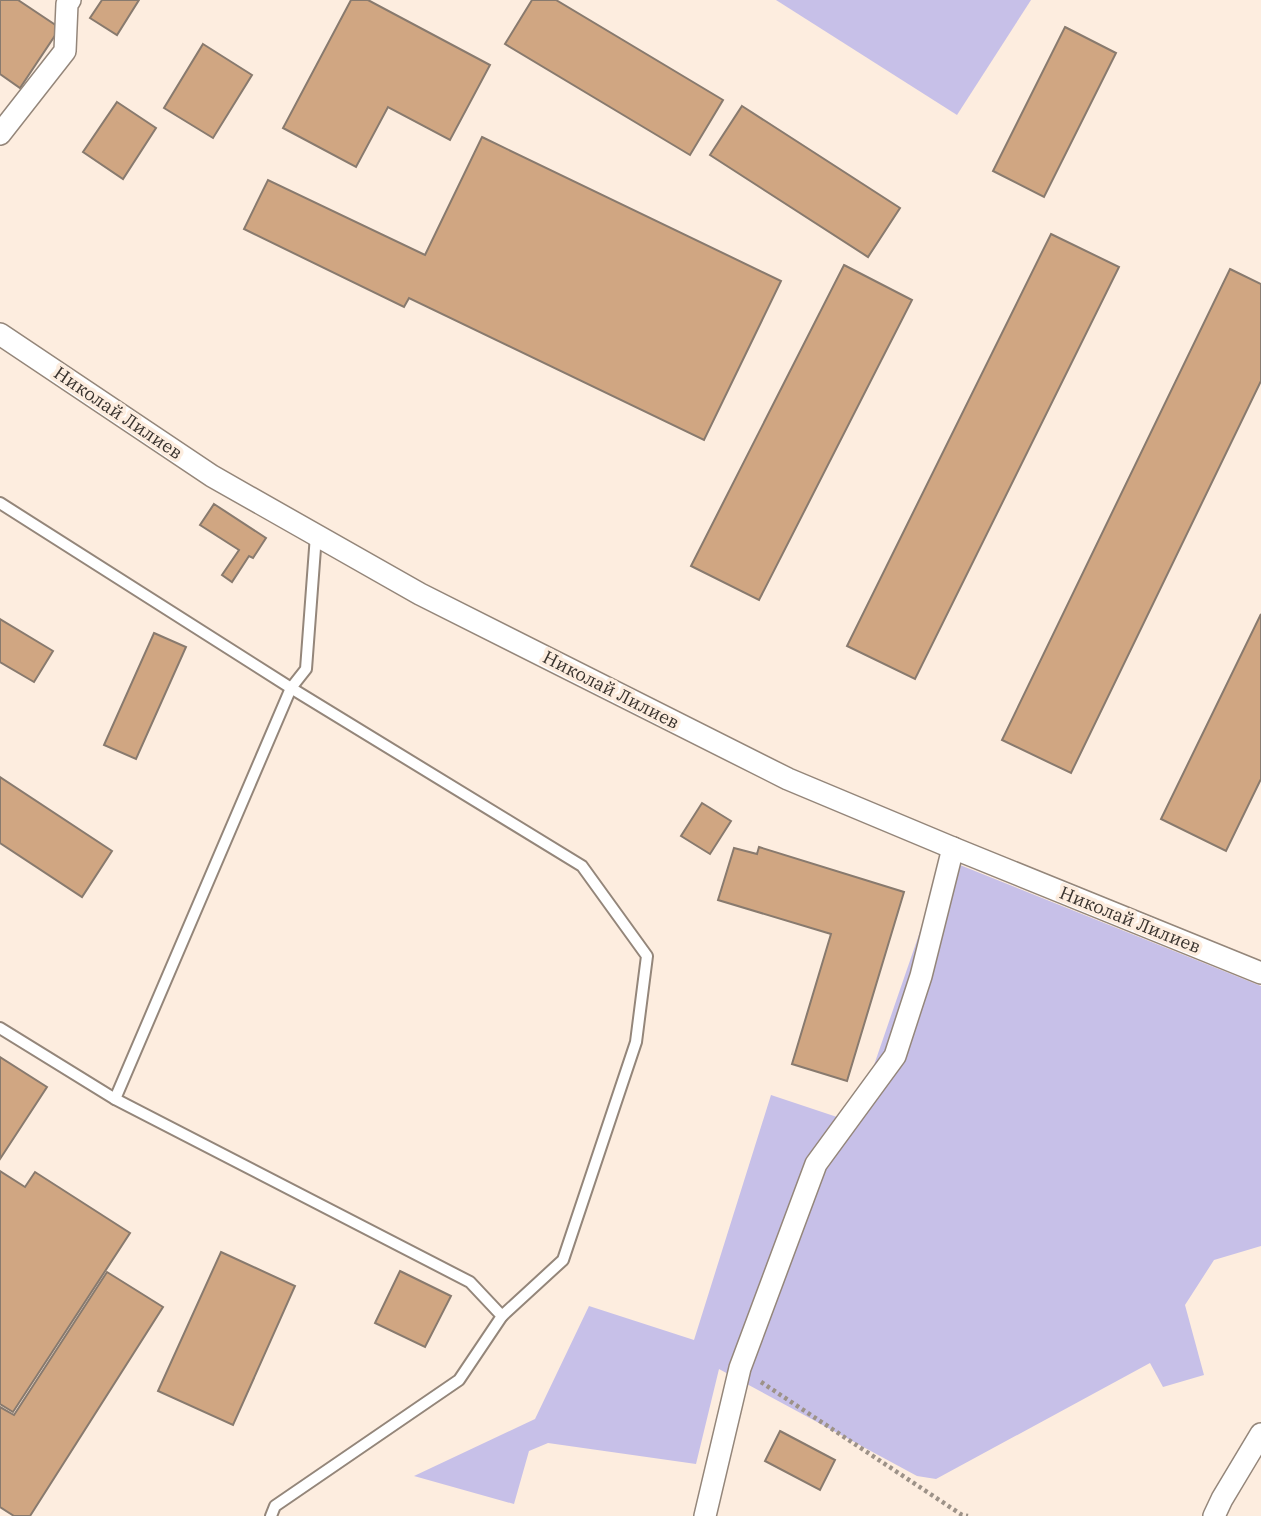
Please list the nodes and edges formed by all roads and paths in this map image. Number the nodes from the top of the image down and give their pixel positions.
1 (70, 0) edge
2 (0, 135) edge
3 (0, 334) edge
4 (0, 503) edge
5 (316, 535) junction
6 (291, 688) junction
7 (953, 848) junction
8 (1261, 973) edge
9 (0, 1028) edge
10 (115, 1099) junction
11 (502, 1316) junction
12 (740, 1368) junction
13 (1261, 1434) edge
14 (271, 1516) edge
15 (705, 1516) edge
16 (968, 1516) edge
17 (1214, 1516) edge

1 - 2 street
3 - 5 street, Николай Лилиев
4 - 6 lane
5 - 6 lane
5 - 7 street, Николай Лилиев
6 - 10 lane
6 - 11 lane
7 - 8 street, Николай Лилиев
7 - 12 street
9 - 10 lane
10 - 11 lane
11 - 14 lane
12 - 15 street
12 - 16 path
13 - 17 street

